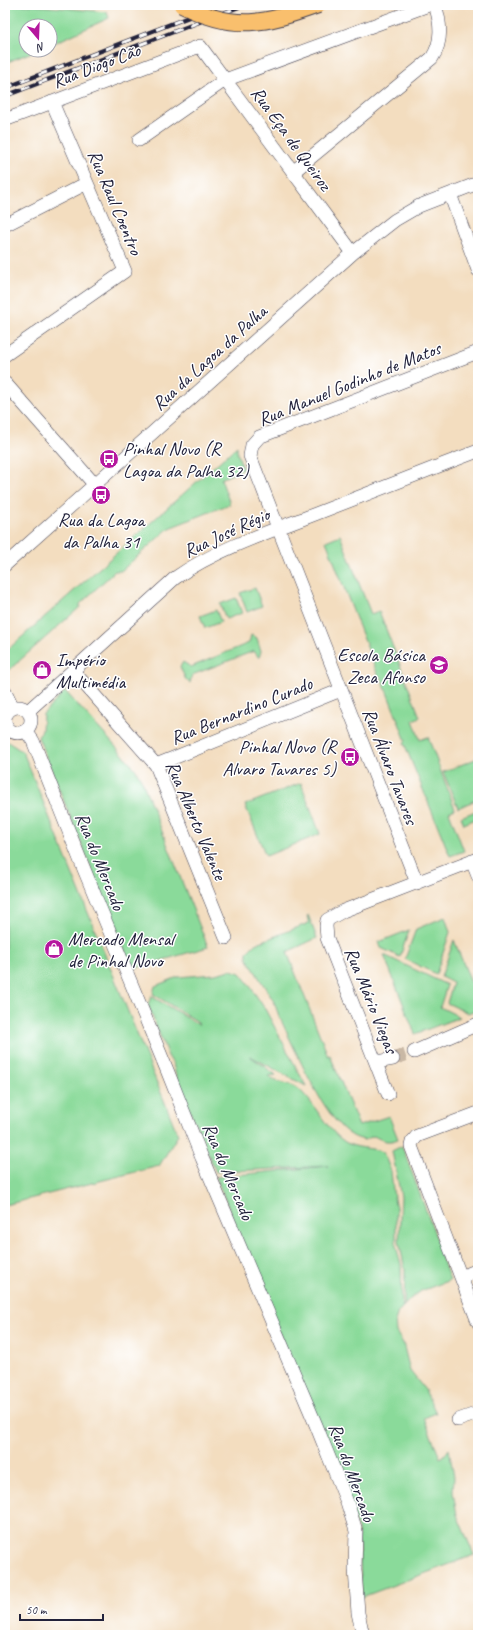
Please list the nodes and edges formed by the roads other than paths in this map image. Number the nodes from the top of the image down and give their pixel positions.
1 (182, 5) edge
2 (318, 5) edge
3 (428, 5) edge
4 (435, 5) edge
5 (200, 46) joint
6 (225, 80) junction
7 (52, 102) junction
8 (5, 120) edge
9 (139, 140) dead end
10 (293, 172) junction
11 (87, 183) junction
12 (478, 183) edge
13 (450, 194) junction
14 (5, 225) edge
15 (353, 253) junction
16 (478, 270) edge
17 (478, 352) edge
18 (5, 355) edge
19 (5, 383) edge
20 (478, 451) edge
21 (95, 486) junction
22 (278, 528) junction
23 (5, 565) edge
24 (73, 671) junction
25 (341, 690) junction
26 (5, 691) edge
27 (13, 708) junction
28 (28, 710) junction
29 (26, 731) junction
30 (156, 764) junction
31 (475, 860) edge
32 (478, 876) edge
33 (417, 883) junction
34 (226, 938) dead end
35 (478, 1024) edge
36 (414, 1052) tunnel mouth
37 (393, 1059) tunnel mouth
38 (377, 1062) junction
39 (388, 1094) dead end
40 (478, 1113) edge
41 (478, 1270) edge
42 (461, 1277) junction
43 (478, 1322) edge
44 (478, 1413) edge
45 (458, 1420) dead end
46 (363, 1635) edge

1 - 2 main road, bridge
3 - 6 street
4 - 10 street
5 - 6 street, Rua Eça de Queiroz
5 - 7 street, Rua Diogo Cão
6 - 9 street
6 - 10 street, Rua Eça de Queiroz
7 - 8 street, Rua Diogo Cão
7 - 11 street, Rua Raul Coentro
10 - 15 street, Rua Eça de Queiroz
11 - 14 street
11 - 18 street, Rua Raul Coentro
12 - 13 street, Rua da Lagoa da Palha
13 - 15 street, Rua da Lagoa da Palha
13 - 16 street
15 - 21 street, Rua da Lagoa da Palha
17 - 22 street, Rua Manuel Godinho de Matos
19 - 21 street
20 - 22 street, Rua José Régio
21 - 23 street, Rua da Lagoa da Palha
22 - 24 street, Rua José Régio
22 - 25 street, Rua Álvaro Tavares
24 - 28 street, Rua José Régio
24 - 30 street, Rua Alberto Valente
25 - 30 street, Rua Bernardino Curado
25 - 33 street, Rua Álvaro Tavares
26 - 27 street
27 - 28 street
27 - 29 street
28 - 29 street
29 - 46 street, Rua do Mercado
30 - 34 street, Rua Alberto Valente
31 - 32 street
31 - 33 street
33 - 38 street, Rua Mário Viegas
35 - 36 street
37 - 38 street
38 - 39 street, Rua Mário Viegas
40 - 42 street
41 - 42 street
42 - 43 street
44 - 45 street

